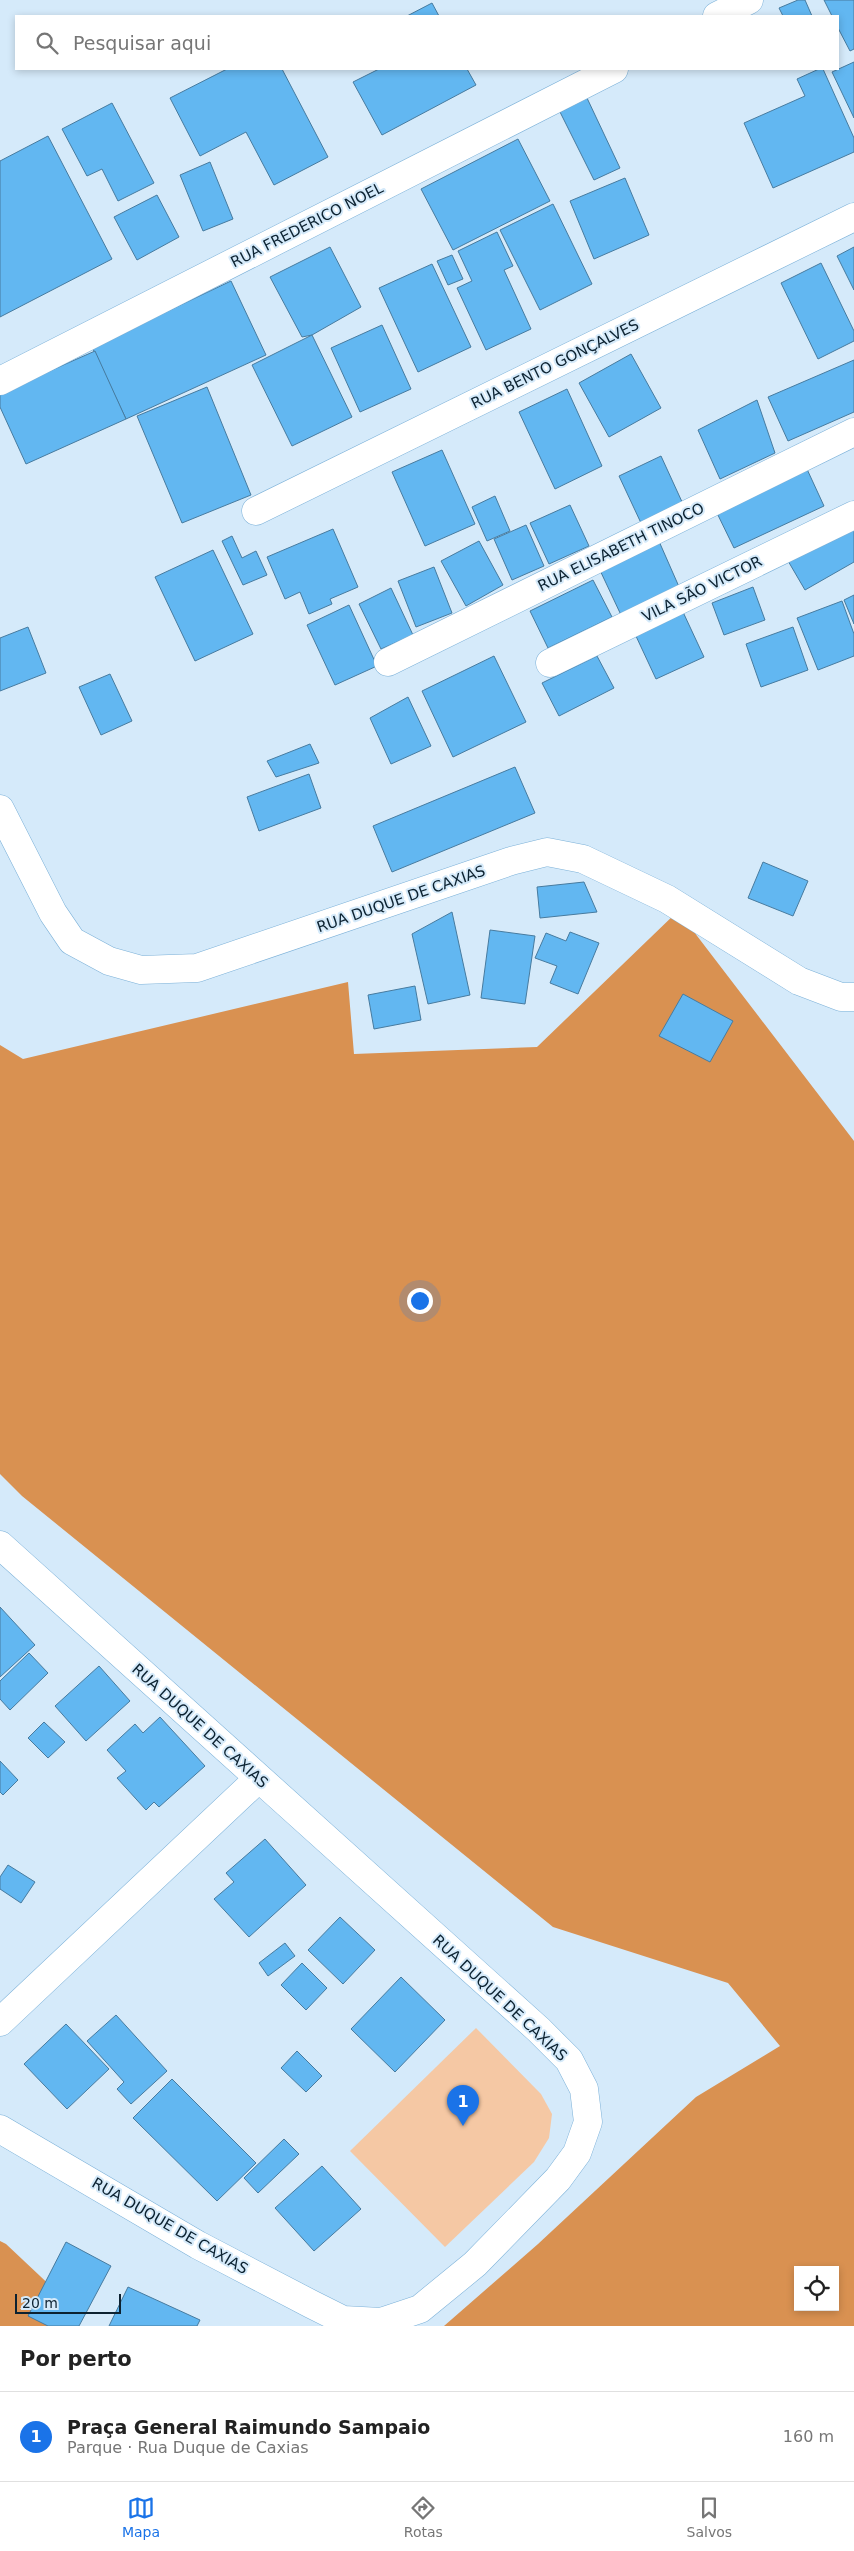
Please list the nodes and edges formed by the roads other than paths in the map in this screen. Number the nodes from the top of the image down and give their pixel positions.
1 (749, 0) edge
2 (719, 15) edge
3 (612, 70) edge
4 (854, 217) edge
5 (0, 381) edge
6 (854, 432) edge
7 (256, 511) dead end
8 (854, 515) edge
9 (388, 662) dead end
10 (550, 663) dead end
11 (0, 809) edge
12 (854, 998) edge
13 (0, 1545) edge
14 (258, 1779) junction
15 (0, 2022) edge
16 (0, 2129) edge

1 - 2 street
3 - 5 street, RUA FREDERICO NOEL
4 - 7 street, RUA BENTO GONÇALVES
6 - 9 street, RUA ELISABETH TINOCO
8 - 10 street, VILA SÃO VICTOR
11 - 12 street, RUA DUQUE DE CAXIAS
13 - 14 street, RUA DUQUE DE CAXIAS
14 - 15 street
14 - 16 street, RUA DUQUE DE CAXIAS

